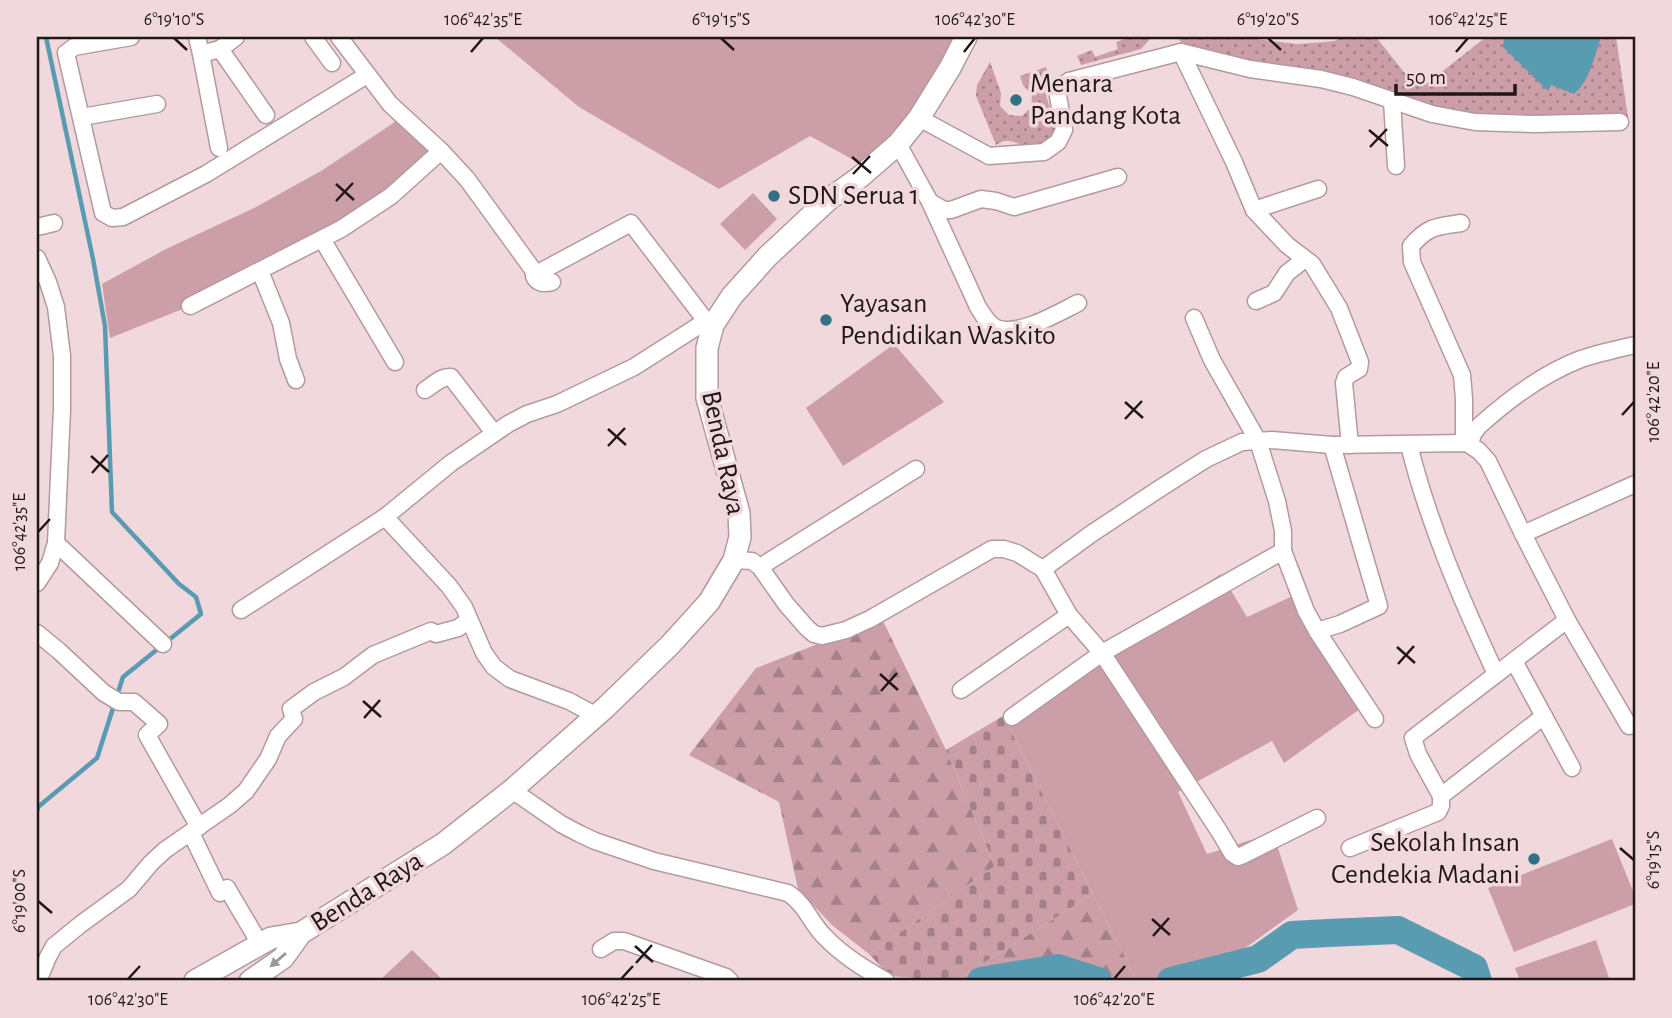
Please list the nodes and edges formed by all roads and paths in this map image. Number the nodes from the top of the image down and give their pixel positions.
1 (131, 37) edge
2 (197, 37) edge
3 (236, 37) edge
4 (313, 37) edge
5 (339, 37) edge
6 (966, 37) edge
7 (220, 49) junction
8 (1181, 52) junction
9 (201, 54) junction
10 (332, 63) dead end
11 (367, 75) junction
12 (1392, 101) junction
13 (157, 104) dead end
14 (265, 115) dead end
15 (82, 117) junction
16 (919, 118) junction
17 (1620, 122) dead end
18 (898, 144) junction
19 (219, 148) dead end
20 (441, 150) junction
21 (1396, 166) dead end
22 (1118, 177) dead end
23 (1318, 189) dead end
24 (930, 202) junction
25 (1254, 210) junction
26 (54, 223) dead end
27 (1461, 223) dead end
28 (37, 227) edge
29 (322, 239) junction
30 (37, 258) edge
31 (1305, 258) junction
32 (260, 271) junction
33 (536, 274) junction
34 (552, 282) dead end
35 (1256, 301) dead end
36 (1078, 303) dead end
37 (190, 306) dead end
38 (1194, 318) dead end
39 (710, 323) junction
40 (1635, 345) edge
41 (395, 362) dead end
42 (296, 380) dead end
43 (425, 390) dead end
44 (494, 433) junction
45 (1258, 441) junction
46 (1467, 444) junction
47 (1332, 445) junction
48 (1350, 445) junction
49 (1409, 445) junction
50 (916, 470) dead end
51 (1635, 484) edge
52 (385, 517) junction
53 (1523, 534) junction
54 (56, 543) junction
55 (1283, 551) junction
56 (734, 560) junction
57 (760, 567) junction
58 (1043, 569) junction
59 (37, 583) edge
60 (241, 610) dead end
61 (1069, 615) junction
62 (469, 620) junction
63 (1567, 620) junction
64 (1317, 631) junction
65 (37, 633) edge
66 (163, 644) dead end
67 (1102, 653) junction
68 (1514, 661) junction
69 (1496, 674) junction
70 (961, 690) dead end
71 (595, 715) junction
72 (1544, 716) junction
73 (1013, 717) dead end
74 (1375, 719) dead end
75 (1629, 726) dead end
76 (1572, 768) dead end
77 (512, 790) junction
78 (1441, 796) junction
79 (1317, 818) dead end
80 (195, 830) junction
81 (1350, 848) dead end
82 (301, 933) junction
83 (260, 944) junction
84 (601, 948) dead end
85 (38, 981) edge
86 (195, 981) edge
87 (250, 981) edge
88 (730, 981) edge
89 (886, 981) edge

1 - 15 street
2 - 9 street
3 - 7 street
4 - 10 street
5 - 11 street
6 - 16 street, Benda Raya
7 - 9 street
7 - 14 street
8 - 12 street
8 - 16 street
8 - 25 street
9 - 19 street
11 - 15 street
11 - 20 street
12 - 17 street
12 - 21 street
13 - 15 street
16 - 18 street, Benda Raya
18 - 24 street
18 - 39 street, Benda Raya
20 - 29 street
20 - 33 street
22 - 24 street
23 - 25 street
24 - 36 street
25 - 31 street
26 - 28 street
27 - 46 street
29 - 32 street
29 - 41 street
30 - 54 street
31 - 35 street
31 - 48 street
32 - 37 street
32 - 42 street
33 - 34 street
33 - 39 street
38 - 45 street
39 - 44 street
39 - 56 street, Benda Raya
40 - 46 street
43 - 44 street
44 - 52 street
45 - 47 street
45 - 55 street
45 - 58 street
46 - 49 street
46 - 53 street
47 - 48 street
47 - 64 street
48 - 49 street
49 - 69 street
50 - 57 street
51 - 53 street
52 - 60 street
52 - 62 street
53 - 63 street
54 - 59 street
54 - 66 street
55 - 64 street
55 - 67 street
56 - 57 street
56 - 71 street, Benda Raya
57 - 58 street
58 - 61 street
61 - 67 street
61 - 70 street
62 - 71 street
62 - 80 street
63 - 68 street
63 - 75 street
64 - 74 street
65 - 80 street
67 - 73 street
67 - 79 street
68 - 69 street
68 - 72 street
69 - 78 street
71 - 77 street, Benda Raya
72 - 76 street
72 - 78 street
77 - 82 street, Benda Raya
77 - 89 street
78 - 81 street
80 - 83 street
80 - 85 street
82 - 83 street, Benda Raya
82 -> 87 street, Benda Raya
83 - 86 street, Benda Raya
84 - 88 street

